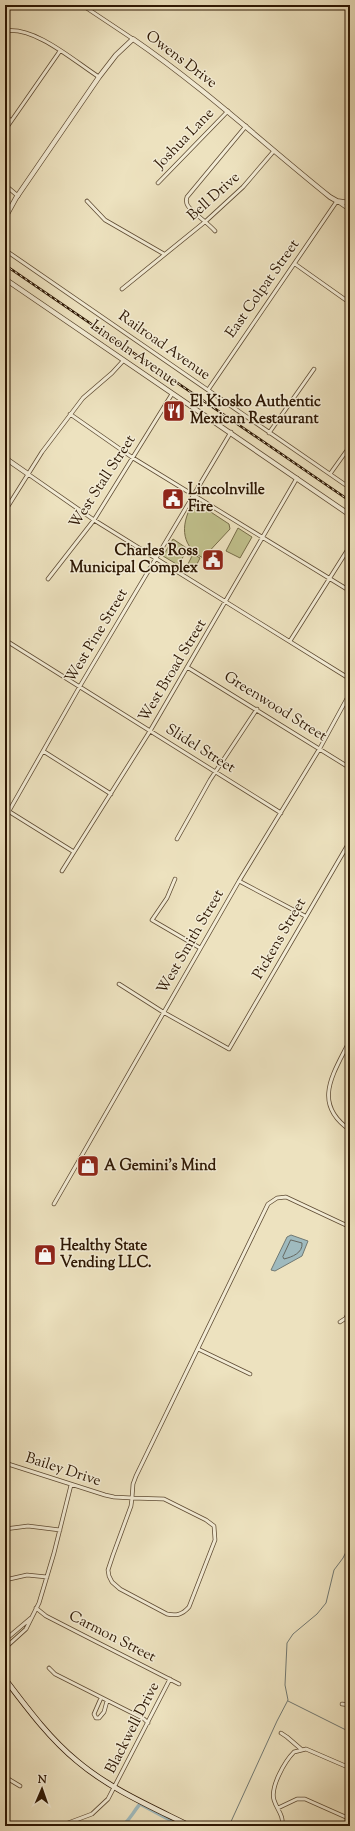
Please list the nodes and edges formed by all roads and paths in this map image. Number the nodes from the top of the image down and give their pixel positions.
1 (82, 5) edge
2 (5, 31) edge
3 (133, 39) junction
4 (60, 51) junction
5 (99, 78) junction
6 (228, 111) junction
7 (5, 115) edge
8 (11, 121) junction
9 (246, 126) junction
10 (5, 130) edge
11 (274, 152) junction
12 (158, 183) dead end
13 (5, 185) edge
14 (18, 196) junction
15 (87, 201) dead end
16 (337, 201) junction
17 (350, 203) edge
18 (350, 210) edge
19 (5, 218) edge
20 (206, 221) junction
21 (215, 231) dead end
22 (5, 250) edge
23 (164, 254) junction
24 (295, 264) junction
25 (5, 279) edge
26 (122, 289) dead end
27 (350, 303) edge
28 (123, 361) junction
29 (314, 369) dead end
30 (208, 390) junction
31 (172, 394) junction
32 (70, 414) junction
33 (231, 432) junction
34 (269, 433) junction
35 (350, 446) edge
36 (5, 458) edge
37 (133, 458) junction
38 (28, 474) junction
39 (330, 474) junction
40 (297, 478) junction
41 (350, 488) edge
42 (194, 495) junction
43 (5, 511) edge
44 (350, 514) edge
45 (94, 520) junction
46 (264, 537) junction
47 (350, 546) edge
48 (156, 558) junction
49 (330, 579) junction
50 (48, 580) dead end
51 (350, 591) edge
52 (227, 602) junction
53 (5, 640) edge
54 (290, 641) junction
55 (187, 667) junction
56 (350, 679) edge
57 (80, 686) junction
58 (350, 693) edge
59 (257, 709) junction
60 (150, 731) junction
61 (320, 748) junction
62 (43, 751) junction
63 (350, 768) edge
64 (215, 772) junction
65 (111, 794) junction
66 (7, 810) edge
67 (281, 813) junction
68 (177, 839) dead end
69 (350, 841) edge
70 (74, 852) junction
71 (62, 871) dead end
72 (174, 879) dead end
73 (239, 881) junction
74 (305, 916) junction
75 (200, 948) junction
76 (119, 984) dead end
77 (164, 1012) junction
78 (350, 1042) edge
79 (350, 1130) edge
80 (54, 1204) dead end
81 (350, 1227) edge
82 (350, 1309) edge
83 (340, 1322) dead end
84 (198, 1349) junction
85 (250, 1374) dead end
86 (5, 1463) edge
87 (71, 1485) junction
88 (132, 1498) junction
89 (5, 1529) edge
90 (60, 1530) junction
91 (47, 1577) junction
92 (5, 1580) edge
93 (36, 1608) junction
94 (33, 1615) junction
95 (5, 1640) edge
96 (5, 1648) edge
97 (49, 1668) dead end
98 (5, 1679) edge
99 (170, 1679) junction
100 (179, 1684) dead end
101 (101, 1698) junction
102 (107, 1701) junction
103 (342, 1704) dead end
104 (350, 1705) edge
105 (148, 1723) junction
106 (281, 1733) dead end
107 (301, 1749) junction
108 (350, 1768) edge
109 (5, 1777) edge
110 (20, 1786) dead end
111 (116, 1788) junction
112 (278, 1808) junction
113 (350, 1819) edge
114 (60, 1826) edge
115 (190, 1826) edge
116 (282, 1826) edge

1 - 3 street
2 - 4 street
3 - 5 street, Owens Drive
3 - 6 street, Owens Drive
4 - 5 street
4 - 8 street
5 - 14 street, Owens Drive
6 - 9 street, Owens Drive
6 - 12 street, Joshua Lane
7 - 8 street
8 - 10 street
9 - 11 street, Owens Drive
9 - 20 street
11 - 16 street, Owens Drive
11 - 20 street, Bell Drive
13 - 14 street
14 - 19 street, Owens Drive
15 - 23 street
16 - 17 street, Owens Drive
16 - 18 street
16 - 24 street, East Colpat Street
20 - 21 street
20 - 23 street, Bell Drive
22 - 30 street, Railroad Avenue
23 - 26 street, Bell Drive
24 - 27 street
24 - 30 street, East Colpat Street
25 - 28 street, Lincoln Avenue
28 - 31 street, Lincoln Avenue
28 - 32 street
29 - 34 street
30 - 34 street, Railroad Avenue
31 - 33 street, Lincoln Avenue
31 - 37 street, West Stall Street
32 - 37 street
32 - 38 street
33 - 40 street, Lincoln Avenue
33 - 42 street, West Pine Street
34 - 39 street, Railroad Avenue
35 - 39 street
36 - 38 street
37 - 42 street
37 - 45 street, West Stall Street
38 - 43 street
38 - 45 street
39 - 41 street, Railroad Avenue
40 - 44 street, Lincoln Avenue
40 - 46 street, West Broad Street
42 - 46 street
42 - 48 street, West Pine Street
45 - 48 street
45 - 50 street, West Stall Street
46 - 49 street
46 - 52 street, West Broad Street
47 - 49 street
48 - 52 street
48 - 57 street, West Pine Street
49 - 51 street
49 - 54 street
52 - 54 street
52 - 55 street, West Broad Street
53 - 57 street, Slidel Street
54 - 56 street
55 - 59 street, Greenwood Street
55 - 60 street, West Broad Street
57 - 60 street, Slidel Street
57 - 62 street, West Pine Street
58 - 61 street, West Smith Street
59 - 61 street, Greenwood Street
59 - 64 street
60 - 64 street, Slidel Street
60 - 65 street, West Broad Street
61 - 63 street, Greenwood Street
61 - 67 street, West Smith Street
62 - 65 street
62 - 66 street, West Pine Street
64 - 67 street, Slidel Street
64 - 68 street
65 - 70 street, West Broad Street
66 - 70 street
67 - 73 street, West Smith Street
69 - 74 street, Pickens Street
70 - 71 street, West Broad Street
72 - 75 street
73 - 74 street
73 - 75 street, West Smith Street
74 - 77 street, Pickens Street
75 - 77 street, West Smith Street
76 - 77 street
77 - 80 street, West Smith Street
78 - 79 street
81 - 84 street
82 - 83 street
84 - 85 street
84 - 88 street
86 - 87 street, Bailey Drive
87 - 88 street, Bailey Drive
87 - 90 street
88 - 88 street
89 - 90 street
90 - 91 street
91 - 92 street
91 - 93 street
93 - 94 street
93 - 99 street, Carmon Street
94 - 95 street
94 - 96 street
97 - 101 street
98 - 111 main road
99 - 100 street, Carmon Street
99 - 105 street, Blackwell Drive
101 - 102 street
101 - 102 street
102 - 105 street
103 - 104 street
105 - 111 street, Blackwell Drive
106 - 107 street
107 - 108 street
107 - 112 street
109 - 110 street
111 - 114 street, Blackwell Drive
111 - 115 main road
112 - 113 street
112 - 116 street

